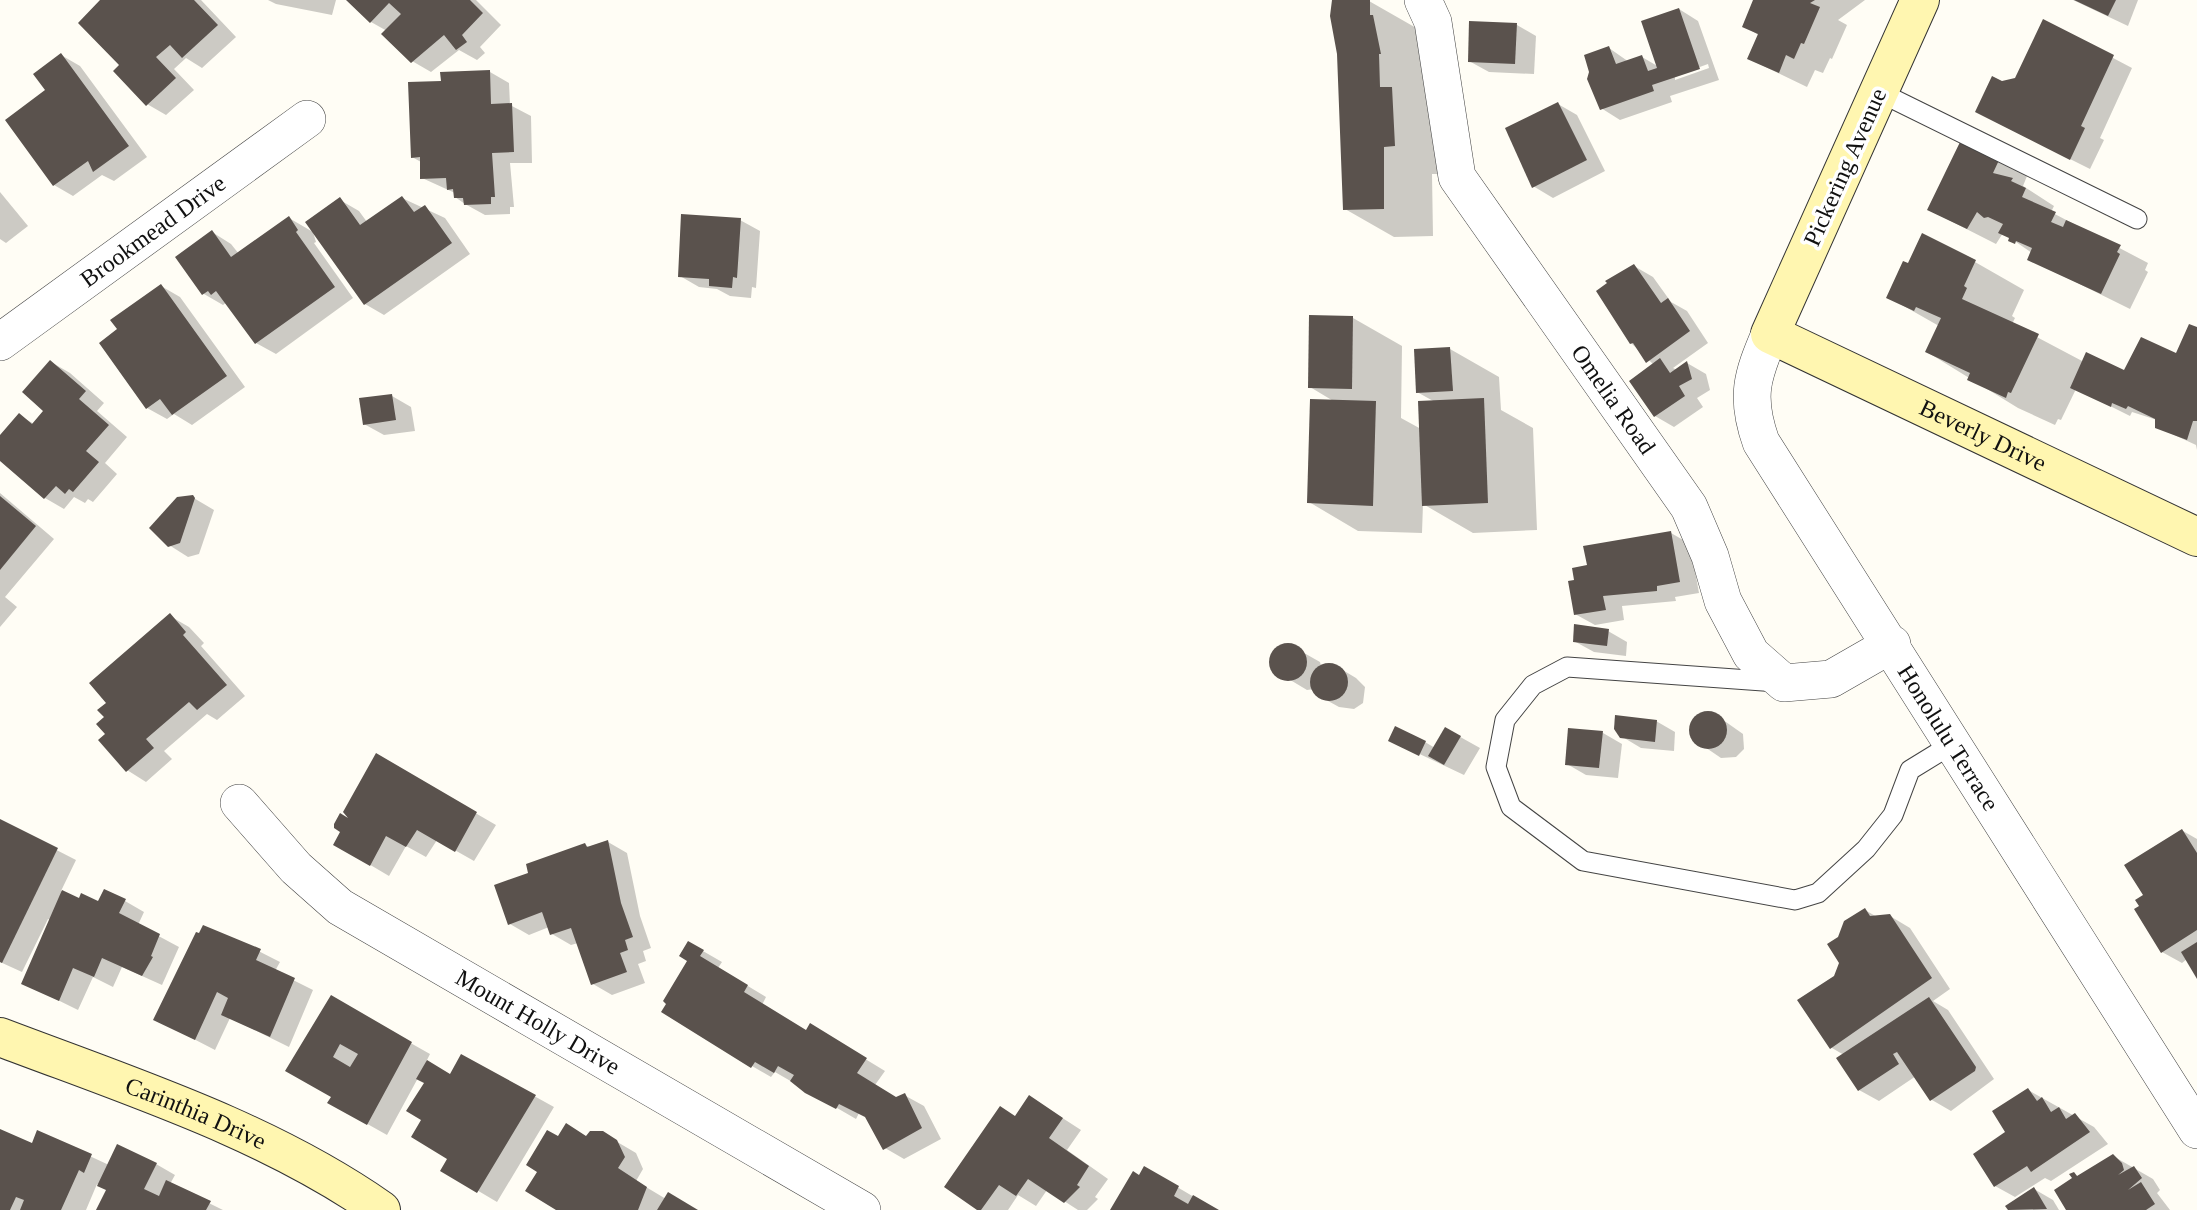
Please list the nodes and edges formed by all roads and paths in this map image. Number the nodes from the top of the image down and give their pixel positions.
1 (1423, 0) edge
2 (1920, 0) edge
3 (1879, 92) junction
4 (307, 119) dead end
5 (2137, 219) dead end
6 (1770, 334) junction
7 (0, 342) edge
8 (2197, 537) edge
9 (1892, 644) junction
10 (1784, 682) junction
11 (1954, 743) junction
12 (239, 803) dead end
13 (0, 1037) edge
14 (2197, 1130) edge
15 (381, 1210) edge
16 (862, 1210) edge

1 - 10 street, Omelia Road
2 - 3 street, Pickering Avenue
3 - 5 lane
3 - 6 street, Pickering Avenue
4 - 7 street, Brookmead Drive
6 - 8 street, Beverly Drive
6 - 9 street, Honolulu Terrace
9 - 10 street
9 - 11 street, Honolulu Terrace
10 - 11 lane
11 - 14 street, Honolulu Terrace
12 - 16 street, Mount Holly Drive
13 - 15 street, Carinthia Drive

